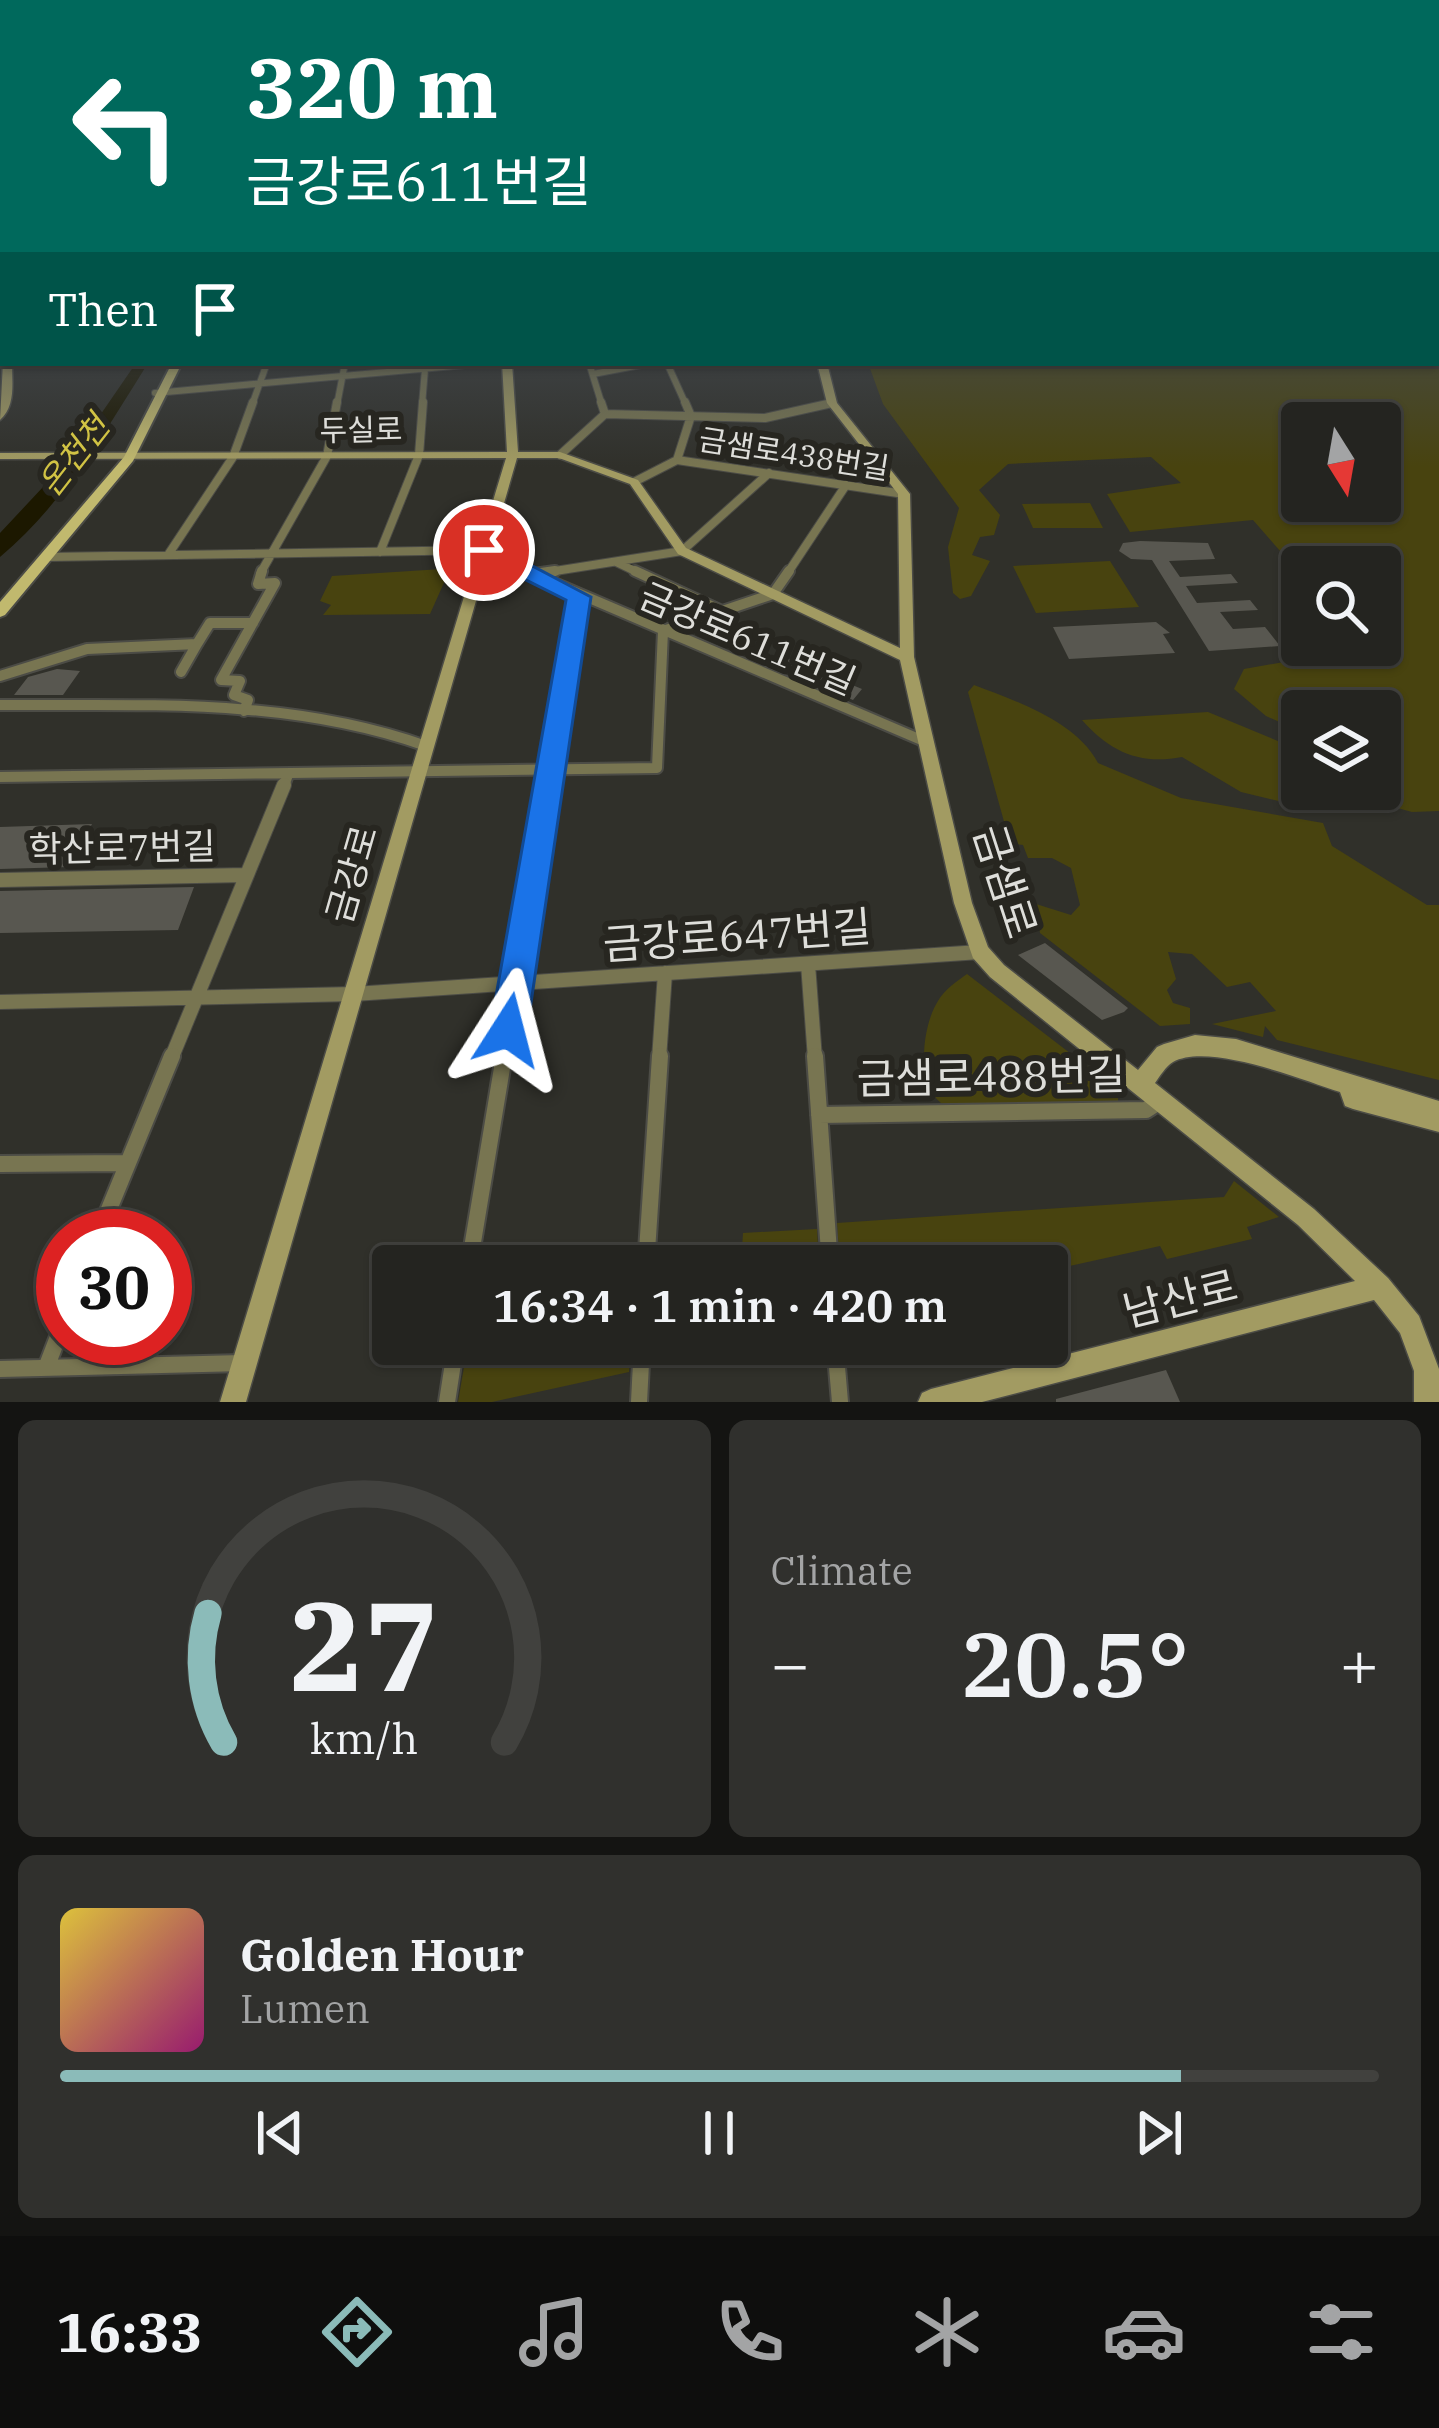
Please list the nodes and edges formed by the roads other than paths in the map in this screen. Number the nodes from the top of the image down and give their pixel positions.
1 (7, 366) edge
2 (172, 366) edge
3 (266, 366) edge
4 (345, 366) edge
5 (456, 366) edge
6 (507, 366) edge
7 (590, 366) edge
8 (635, 366) edge
9 (668, 366) edge
10 (823, 366) edge
11 (425, 369) junction
12 (592, 374) junction
13 (343, 376) junction
14 (260, 384) junction
15 (158, 393) junction
16 (832, 403) junction
17 (605, 414) junction
18 (691, 416) junction
19 (0, 417) edge
20 (513, 454) junction
21 (419, 455) junction
22 (560, 455) junction
23 (0, 456) edge
24 (327, 456) junction
25 (233, 457) junction
26 (124, 458) junction
27 (677, 460) junction
28 (769, 473) junction
29 (634, 482) junction
30 (846, 485) junction
31 (904, 494) junction
32 (484, 550) junction
33 (682, 551) junction
34 (380, 552) junction
35 (271, 553) junction
36 (168, 555) junction
37 (46, 557) junction
38 (615, 561) junction
39 (532, 574) junction
40 (242, 578) dead end
41 (258, 578) junction
42 (773, 594) junction
43 (579, 597) junction
44 (0, 600) edge
45 (218, 610) dead end
46 (722, 611) junction
47 (0, 612) edge
48 (211, 622) junction
49 (253, 623) junction
50 (663, 631) junction
51 (197, 644) junction
52 (907, 657) junction
53 (181, 672) dead end
54 (0, 676) edge
55 (0, 705) edge
56 (244, 711) junction
57 (928, 743) junction
58 (426, 746) junction
59 (552, 769) junction
60 (418, 771) junction
61 (288, 775) junction
62 (0, 778) edge
63 (245, 875) junction
64 (0, 880) edge
65 (980, 952) junction
66 (808, 964) junction
67 (665, 973) junction
68 (516, 983) junction
69 (354, 994) junction
70 (195, 998) junction
71 (0, 1002) edge
72 (1140, 1085) junction
73 (1350, 1089) junction
74 (1160, 1101) junction
75 (819, 1115) junction
76 (1436, 1115) edge
77 (126, 1163) junction
78 (0, 1164) edge
79 (108, 1209) edge
80 (473, 1245) edge
81 (647, 1245) edge
82 (828, 1245) edge
83 (1378, 1287) junction
84 (244, 1364) junction
85 (47, 1365) edge
86 (453, 1365) edge
87 (641, 1365) edge
88 (837, 1365) edge
89 (46, 1368) junction
90 (0, 1369) edge
91 (233, 1402) edge
92 (447, 1402) edge
93 (638, 1402) edge
94 (839, 1402) edge
95 (931, 1402) edge
96 (1427, 1402) edge

1 - 19 main road
2 - 15 main road
3 - 14 street
4 - 13 street
5 - 11 street
6 - 20 main road, 금강로
7 - 12 street
8 - 12 street
9 - 18 street
10 - 16 main road
11 - 13 street
11 - 21 street
12 - 17 street
13 - 14 street
13 - 24 street
14 - 15 street
14 - 25 street
15 - 26 main road
16 - 18 street
16 - 31 main road
17 - 18 street
17 - 22 street
18 - 27 street
20 - 21 main road, 두실로
20 - 22 main road, 두실로
20 - 32 main road, 금강로
21 - 24 main road, 두실로
21 - 34 street
22 - 29 main road, 두실로
23 - 26 main road, 두실로
24 - 25 main road, 두실로
24 - 35 street
25 - 26 main road, 두실로
25 - 36 street
26 - 37 main road
26 - 44 main road
27 - 28 street, 금샘로438번길
27 - 29 street
28 - 30 street, 금샘로438번길
28 - 33 street
29 - 33 main road
30 - 31 street, 금샘로438번길
30 - 42 street
31 - 52 main road, 금샘로
32 - 34 street
32 - 39 street, 금강로611번길
32 - 58 main road, 금강로
33 - 38 street
33 - 42 main road
34 - 35 street
35 - 36 street
35 - 41 street
36 - 37 street
37 - 47 main road
38 - 39 street
38 - 46 street
39 - 43 street, 금강로611번길
40 - 41 street
41 - 49 street
42 - 46 street
42 - 52 main road
43 - 50 street, 금강로611번길
43 - 59 street
45 - 48 street
46 - 50 street
48 - 49 street
48 - 51 street
49 - 56 street
50 - 57 street, 금강로611번길
50 - 59 street
51 - 53 street
51 - 54 street
52 - 57 main road, 금샘로
55 - 56 street
56 - 58 street
57 - 65 main road, 금샘로
58 - 60 main road, 금강로
59 - 60 street
59 - 68 street
60 - 61 street
60 - 69 main road, 금강로
61 - 62 street
61 - 63 street
63 - 64 street, 학산로7번길
63 - 70 street
65 - 66 street, 금강로647번길
65 - 72 main road, 금샘로
66 - 67 street, 금강로647번길
66 - 75 street
67 - 68 street, 금강로647번길
67 - 81 street
68 - 69 street, 금강로647번길
68 - 80 street
69 - 70 street, 금강로647번길
69 - 84 main road, 금강로
70 - 71 street, 금강로647번길
70 - 77 street
72 - 73 main road
72 - 74 main road, 금샘로
73 - 76 main road
73 - 76 main road
74 - 75 street, 금샘로488번길
74 - 83 main road, 금샘로
75 - 82 street
77 - 78 street
77 - 79 street
83 - 95 main road, 남산로
83 - 96 main road, 금샘로
84 - 89 street
84 - 91 main road, 금강로
85 - 89 street
86 - 92 street
87 - 93 street
88 - 94 street
89 - 90 street

